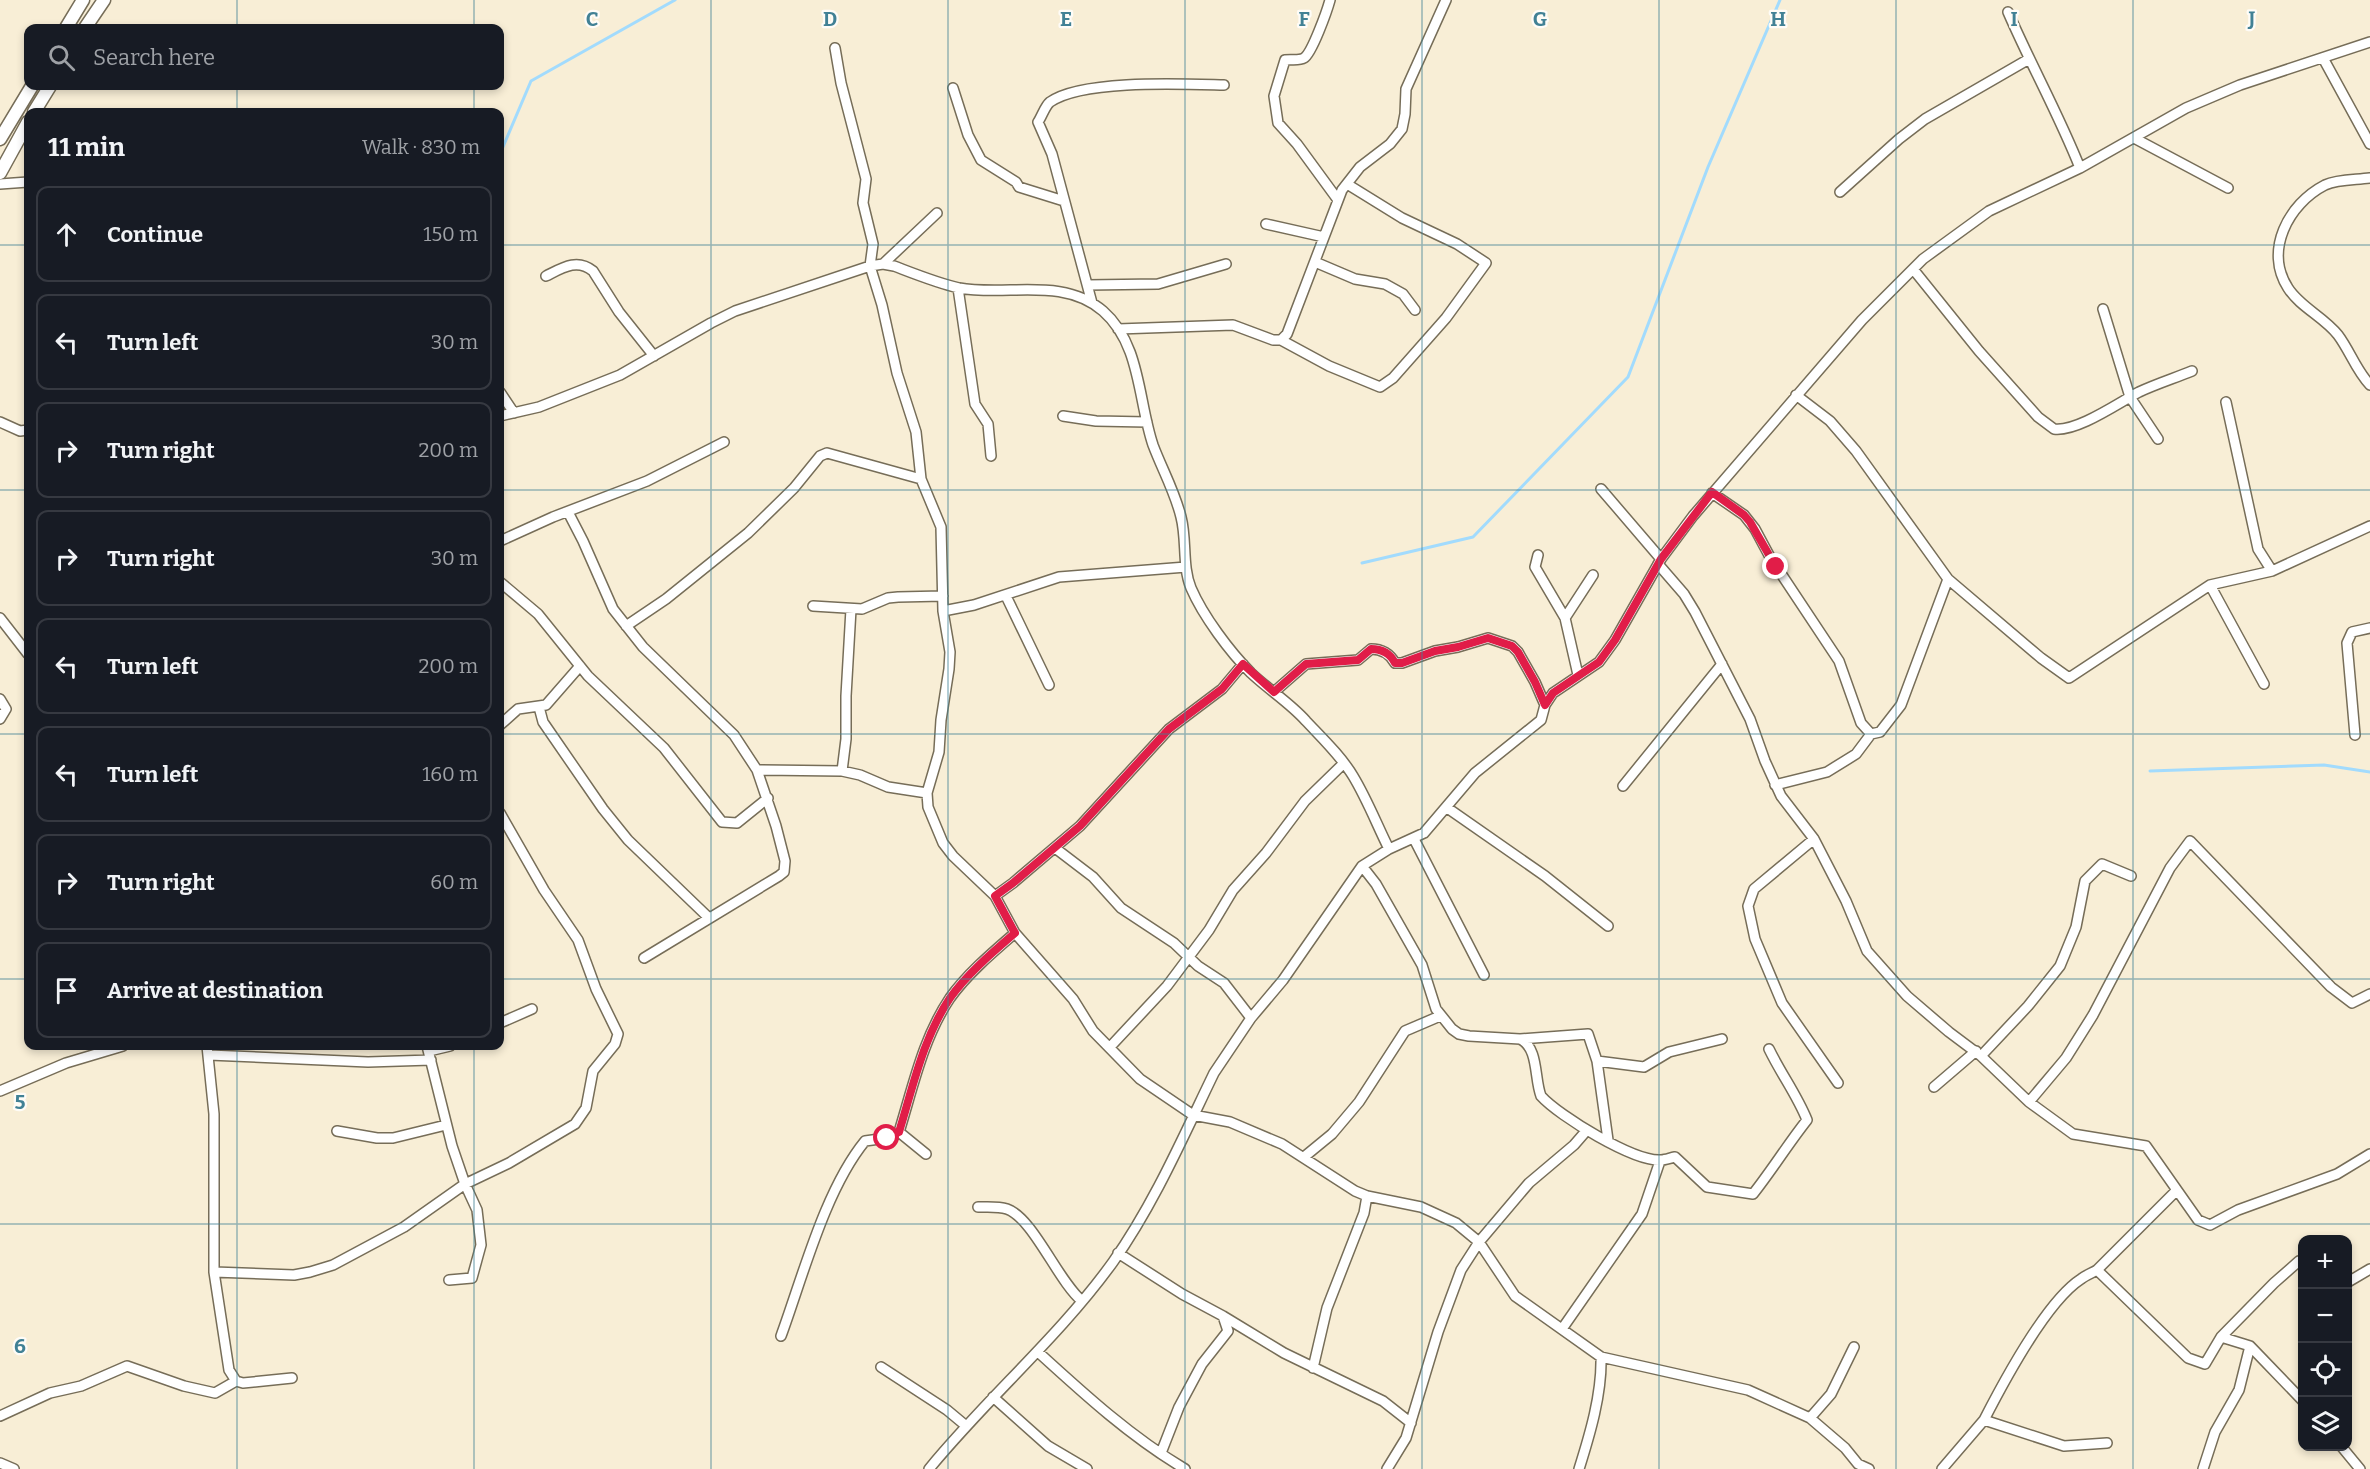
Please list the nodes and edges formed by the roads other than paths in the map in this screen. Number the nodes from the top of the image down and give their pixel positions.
1 (83, 0) edge
2 (104, 0) edge
3 (1330, 0) edge
4 (1446, 0) edge
5 (2008, 12) dead end
6 (68, 24) edge
7 (88, 24) edge
8 (2370, 42) edge
9 (835, 48) dead end
10 (2323, 58) junction
11 (2029, 59) junction
12 (1224, 85) dead end
13 (953, 88) dead end
14 (30, 90) edge
15 (48, 90) edge
16 (36, 108) edge
17 (24, 129) edge
18 (2134, 138) junction
19 (0, 139) edge
20 (2370, 144) edge
21 (2080, 168) junction
22 (0, 174) edge
23 (2370, 178) edge
24 (24, 182) edge
25 (0, 184) edge
26 (1347, 184) junction
27 (2228, 189) dead end
28 (1840, 192) dead end
29 (1338, 200) junction
30 (1064, 201) junction
31 (937, 213) dead end
32 (1266, 224) dead end
33 (1324, 237) junction
34 (1316, 262) junction
35 (884, 264) junction
36 (1226, 264) dead end
37 (870, 266) junction
38 (1913, 269) junction
39 (546, 276) dead end
40 (1088, 285) junction
41 (958, 288) junction
42 (1092, 303) junction
43 (2103, 309) dead end
44 (1415, 310) dead end
45 (1118, 329) junction
46 (1281, 340) junction
47 (654, 356) junction
48 (2192, 371) dead end
49 (2370, 385) edge
50 (1796, 395) junction
51 (2130, 397) junction
52 (504, 398) edge
53 (2226, 402) dead end
54 (514, 413) junction
55 (504, 415) edge
56 (1064, 416) dead end
57 (0, 422) edge
58 (1147, 422) junction
59 (24, 430) edge
60 (2158, 439) dead end
61 (724, 442) dead end
62 (991, 456) dead end
63 (921, 479) junction
64 (1601, 489) dead end
65 (1712, 492) junction
66 (568, 512) junction
67 (2370, 526) edge
68 (504, 539) edge
69 (1538, 555) dead end
70 (1660, 561) junction
71 (1186, 567) junction
72 (2272, 571) junction
73 (1593, 575) dead end
74 (1948, 579) junction
75 (504, 585) edge
76 (2210, 585) junction
77 (943, 596) junction
78 (1006, 596) junction
79 (813, 606) dead end
80 (851, 609) junction
81 (943, 611) junction
82 (0, 618) edge
83 (1565, 618) junction
84 (626, 626) junction
85 (2370, 628) edge
86 (24, 649) edge
87 (1243, 664) junction
88 (1722, 664) junction
89 (580, 666) junction
90 (1578, 675) junction
91 (2264, 684) dead end
92 (1049, 685) dead end
93 (1274, 692) junction
94 (0, 699) edge
95 (1545, 705) junction
96 (539, 707) junction
97 (0, 719) edge
98 (504, 721) edge
99 (1871, 734) junction
100 (2355, 735) dead end
101 (1343, 764) junction
102 (757, 770) junction
103 (842, 771) junction
104 (1775, 785) junction
105 (1623, 786) dead end
106 (927, 793) junction
107 (768, 798) junction
108 (1446, 807) junction
109 (504, 820) edge
110 (1414, 839) junction
111 (1814, 839) junction
112 (1055, 849) junction
113 (1389, 849) junction
114 (1362, 866) junction
115 (2131, 876) dead end
116 (995, 896) junction
117 (709, 918) junction
118 (1608, 926) dead end
119 (1015, 933) junction
120 (644, 958) dead end
121 (1189, 958) junction
122 (1484, 975) dead end
123 (2370, 994) edge
124 (532, 1009) dead end
125 (1440, 1016) junction
126 (1251, 1018) junction
127 (504, 1021) edge
128 (1520, 1039) junction
129 (1722, 1039) dead end
130 (1110, 1047) junction
131 (1769, 1049) dead end
132 (110, 1050) edge
133 (208, 1050) edge
134 (429, 1052) edge
135 (1979, 1053) junction
136 (1597, 1061) junction
137 (1838, 1083) dead end
138 (1934, 1087) dead end
139 (0, 1090) edge
140 (2029, 1102) junction
141 (1193, 1115) junction
142 (446, 1125) junction
143 (1587, 1130) junction
144 (336, 1131) dead end
145 (899, 1132) junction
146 (1608, 1140) junction
147 (926, 1154) dead end
148 (2370, 1154) edge
149 (1304, 1157) junction
150 (1659, 1161) junction
151 (465, 1184) junction
152 (2176, 1191) junction
153 (1367, 1196) junction
154 (978, 1207) dead end
155 (1479, 1242) junction
156 (1118, 1253) junction
157 (2298, 1262) edge
158 (2370, 1269) edge
159 (2097, 1270) junction
160 (214, 1272) junction
161 (449, 1280) dead end
162 (2352, 1280) edge
163 (1082, 1301) junction
164 (1223, 1316) junction
165 (1562, 1329) junction
166 (782, 1336) dead end
167 (2222, 1337) junction
168 (2250, 1346) junction
169 (1854, 1347) dead end
170 (1038, 1352) junction
171 (1601, 1357) junction
172 (881, 1367) dead end
173 (1313, 1368) junction
174 (292, 1378) dead end
175 (236, 1381) junction
176 (993, 1397) junction
177 (2299, 1397) edge
178 (0, 1416) edge
179 (1810, 1418) junction
180 (1984, 1420) junction
181 (1412, 1423) junction
182 (965, 1425) junction
183 (2107, 1443) dead end
184 (2345, 1451) edge
185 (1161, 1453) junction
186 (0, 1463) edge
187 (1859, 1467) edge
188 (14, 1469) edge
189 (929, 1469) edge
190 (1087, 1469) edge
191 (1185, 1469) edge
192 (1386, 1469) edge
193 (1579, 1469) edge
194 (1869, 1469) edge
195 (1942, 1469) edge
196 (2203, 1469) edge
197 (2360, 1469) edge

1 - 6 main road
2 - 7 main road
3 - 29 street
4 - 26 street
5 - 11 street
8 - 10 street
9 - 37 street
10 - 18 street
10 - 20 street
11 - 21 street
11 - 28 street
12 - 30 street
13 - 30 street
14 - 19 main road
15 - 16 main road
17 - 22 main road
18 - 21 street
18 - 27 street
21 - 38 street
23 - 49 street
24 - 25 street
26 - 29 street
26 - 46 street
29 - 33 street
30 - 40 street
31 - 35 street
32 - 33 street
33 - 34 street
34 - 44 street
34 - 46 street
35 - 37 street
35 - 41 street
36 - 40 street
37 - 47 street
37 - 63 street
38 - 50 street
38 - 51 street
39 - 47 street
40 - 42 street
41 - 42 street
41 - 62 street
42 - 45 street
43 - 51 street
45 - 46 street
45 - 58 street
47 - 54 street
48 - 51 street
50 - 65 street
50 - 74 street
51 - 60 street
52 - 54 street
53 - 72 street
54 - 55 street
56 - 58 street
57 - 59 street
58 - 71 street
61 - 66 street
63 - 77 street
63 - 84 street
64 - 70 street
65 - 70 street
65 - 99 street
66 - 68 street
66 - 84 street
67 - 72 street
69 - 83 street
70 - 88 street
70 - 90 street
71 - 78 street
71 - 87 street
72 - 76 street
73 - 83 street
74 - 76 street
74 - 99 street
75 - 89 street
76 - 91 street
77 - 80 street
77 - 81 street
78 - 81 street
78 - 92 street
79 - 80 street
80 - 103 street
81 - 106 street
82 - 86 street
83 - 90 street
84 - 102 street
85 - 100 street
87 - 93 street
87 - 112 street
88 - 104 street
88 - 105 street
89 - 96 street
89 - 107 street
90 - 95 street
93 - 95 street
93 - 101 street
94 - 97 street
95 - 108 street
96 - 98 street
96 - 117 street
99 - 104 street
101 - 113 street
101 - 121 street
102 - 103 street
102 - 107 street
103 - 106 street
104 - 111 street
106 - 116 street
107 - 117 street
108 - 110 street
108 - 118 street
109 - 151 street
110 - 113 street
110 - 122 street
111 - 135 street
111 - 137 street
112 - 116 street
112 - 121 street
113 - 114 street
114 - 125 street
114 - 126 street
115 - 135 street
116 - 119 street
117 - 120 street
119 - 130 street
119 - 145 street
121 - 126 street
121 - 130 street
123 - 140 street
124 - 127 street
125 - 128 street
125 - 149 street
126 - 141 street
128 - 136 street
128 - 143 street
129 - 136 street
130 - 141 street
131 - 150 street
132 - 139 street
133 - 134 street
133 - 160 street
134 - 142 street
135 - 138 street
135 - 140 street
136 - 146 street
140 - 152 street
141 - 149 street
141 - 156 street
142 - 144 street
142 - 151 street
143 - 146 street
143 - 155 street
145 - 147 street
145 - 166 street
146 - 150 street
148 - 152 street
149 - 153 street
150 - 165 street
151 - 160 street
151 - 161 street
152 - 159 street
153 - 155 street
153 - 173 street
154 - 163 street
155 - 165 street
155 - 181 street
156 - 163 street
156 - 164 street
157 - 167 street
158 - 162 street
159 - 167 street
159 - 180 street
160 - 175 street
163 - 170 street
164 - 173 street
164 - 185 street
165 - 171 street
167 - 168 street
168 - 177 street
168 - 196 street
169 - 179 street
170 - 176 street
170 - 185 street
171 - 179 street
171 - 193 street
172 - 182 street
173 - 181 street
174 - 175 street
175 - 178 street
176 - 182 street
176 - 190 street
179 - 187 street
180 - 183 street
180 - 195 street
181 - 192 street
182 - 189 street
184 - 197 street
185 - 191 street
186 - 188 street
187 - 194 street

